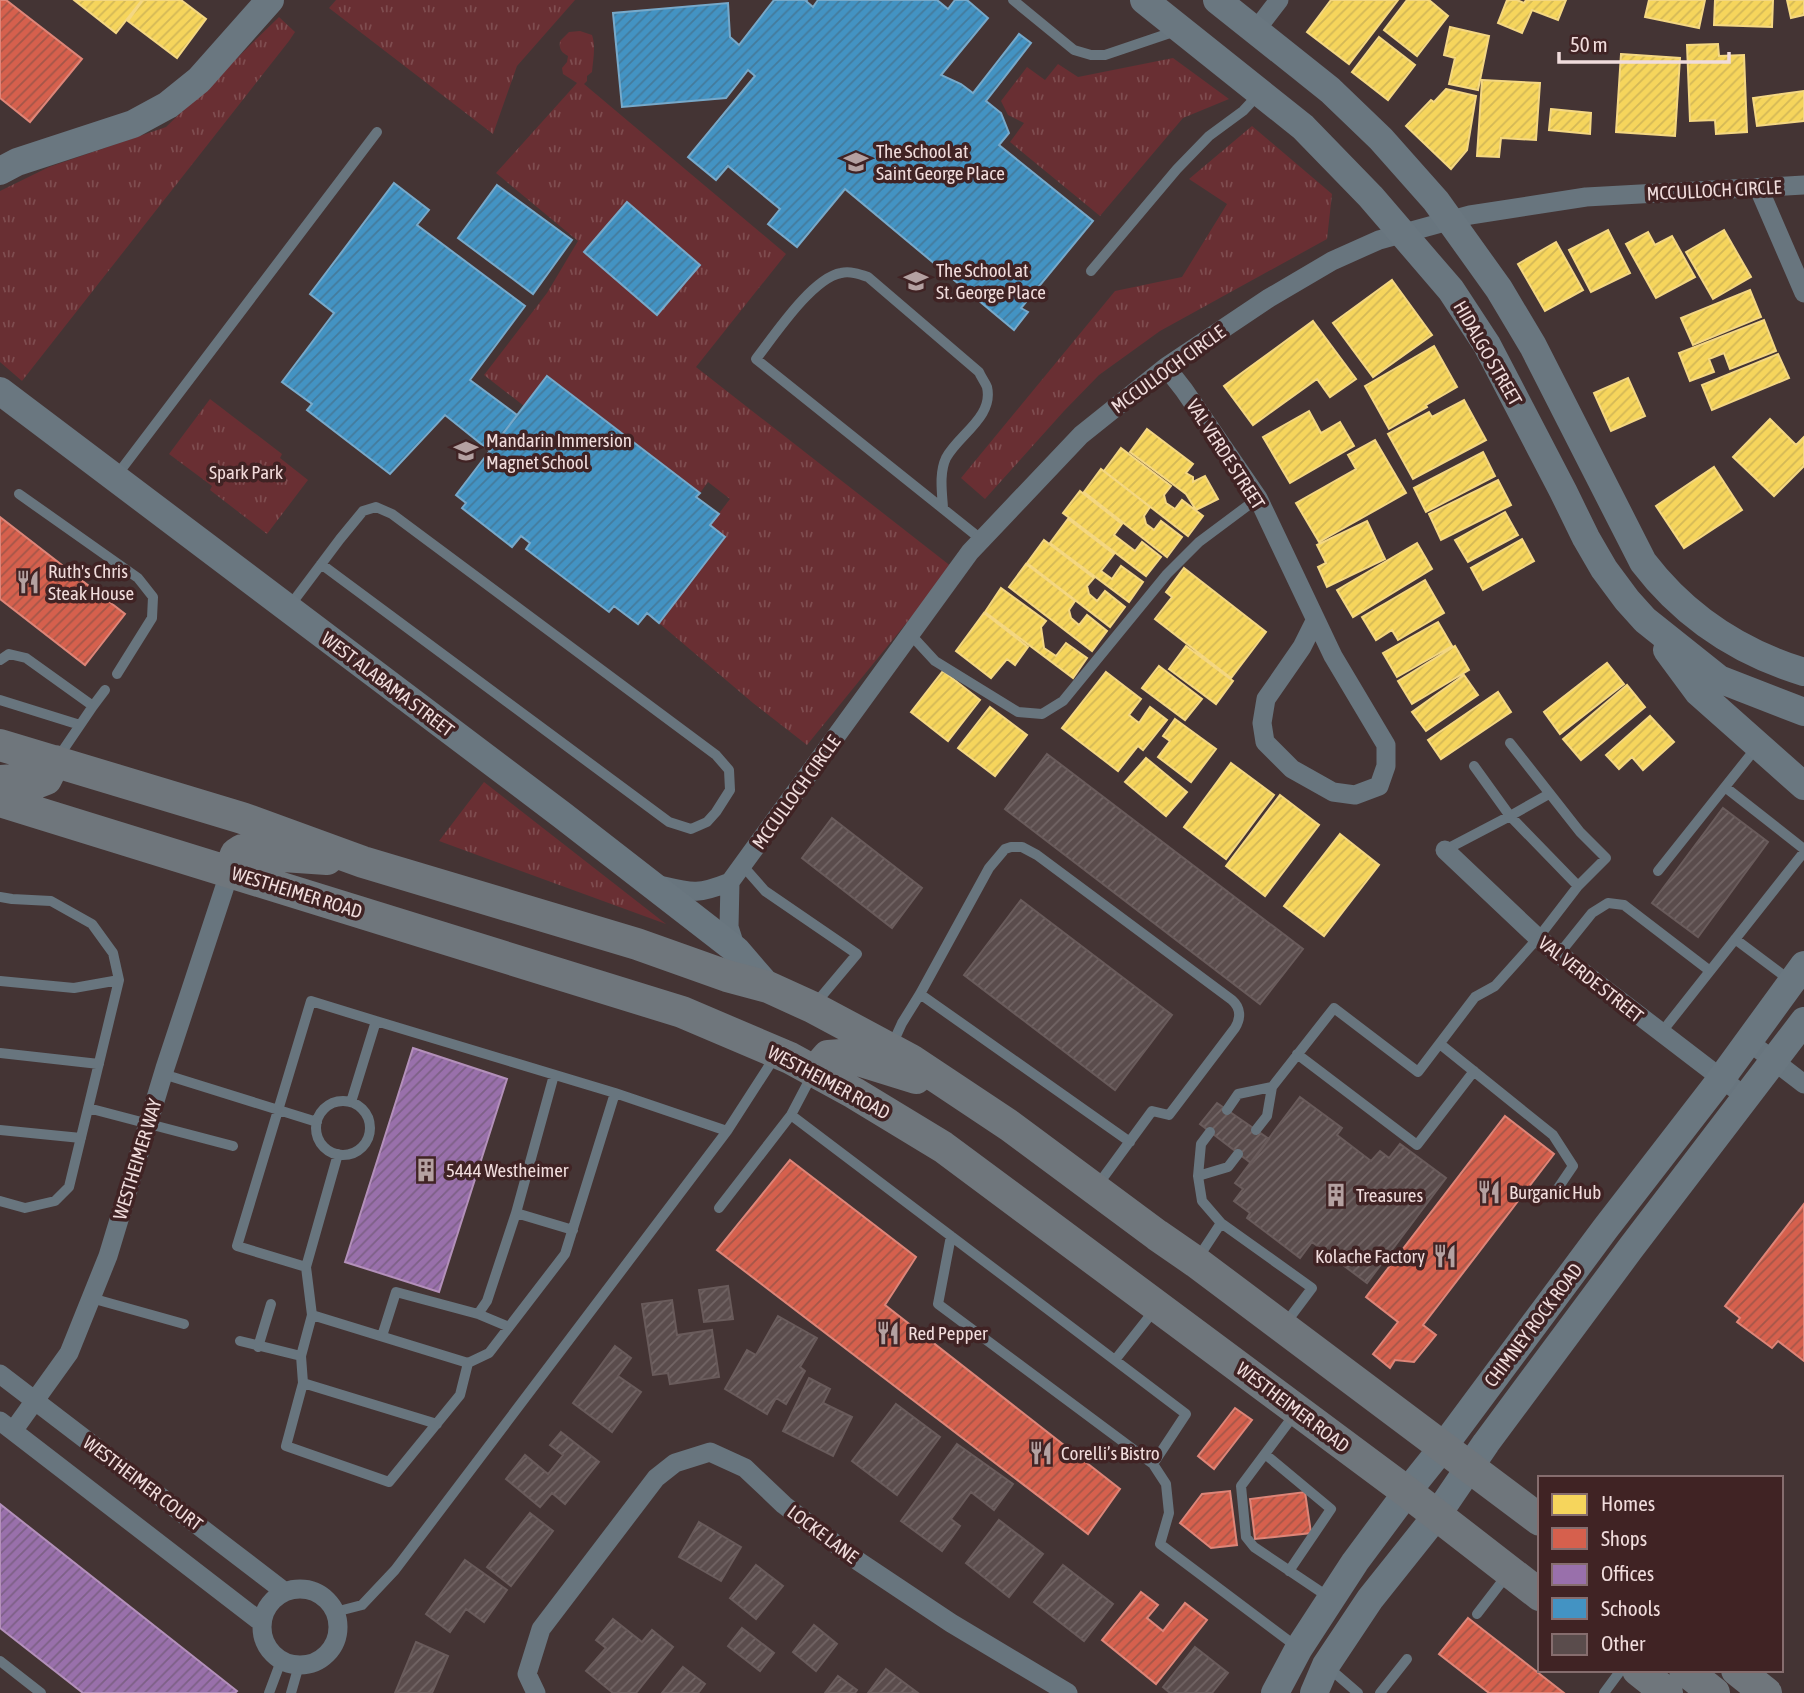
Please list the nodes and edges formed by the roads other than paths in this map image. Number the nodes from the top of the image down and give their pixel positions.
1 (1013, 0) edge
2 (1144, 0) edge
3 (1217, 0) edge
4 (1279, 0) edge
5 (262, 3) edge
6 (1181, 29) junction
7 (1256, 30) junction
8 (1261, 93) junction
9 (377, 132) dead end
10 (0, 171) edge
11 (1804, 185) edge
12 (1759, 189) junction
13 (1450, 222) junction
14 (1402, 234) junction
15 (1090, 271) dead end
16 (1804, 293) edge
17 (1166, 367) junction
18 (0, 391) edge
19 (115, 478) junction
20 (19, 494) dead end
21 (1258, 498) junction
22 (943, 508) junction
23 (982, 540) junction
24 (321, 564) junction
25 (288, 608) junction
26 (1645, 620) junction
27 (1315, 621) junction
28 (911, 635) junction
29 (0, 660) edge
30 (1804, 672) edge
31 (117, 674) dead end
32 (106, 690) dead end
33 (0, 700) edge
34 (93, 706) junction
35 (1804, 712) edge
36 (80, 725) junction
37 (1510, 743) dead end
38 (0, 745) edge
39 (1758, 745) junction
40 (55, 761) junction
41 (1474, 766) dead end
42 (0, 781) edge
43 (1804, 786) edge
44 (1725, 787) junction
45 (1549, 794) junction
46 (0, 801) edge
47 (1510, 816) junction
48 (1445, 850) joint
49 (1804, 850) edge
50 (363, 862) junction
51 (743, 866) junction
52 (230, 871) junction
53 (1658, 871) dead end
54 (730, 882) junction
55 (651, 883) junction
56 (1578, 887) junction
57 (0, 897) edge
58 (1538, 938) junction
59 (1735, 939) junction
60 (736, 950) junction
61 (1559, 954) junction
62 (1710, 971) junction
63 (1798, 973) edge
64 (119, 980) junction
65 (0, 981) edge
66 (768, 986) junction
67 (920, 994) junction
68 (812, 1007) junction
69 (376, 1021) junction
70 (1804, 1021) edge
71 (1661, 1033) junction
72 (1748, 1041) junction
73 (1440, 1044) junction
74 (890, 1049) junction
75 (0, 1053) edge
76 (778, 1053) junction
77 (1297, 1054) junction
78 (1774, 1061) junction
79 (99, 1065) junction
80 (1474, 1071) junction
81 (814, 1072) junction
82 (163, 1074) junction
83 (554, 1074) junction
84 (1721, 1079) junction
85 (1804, 1084) edge
86 (1272, 1087) junction
87 (954, 1089) junction
88 (615, 1093) junction
89 (1746, 1098) junction
90 (351, 1102) junction
91 (88, 1108) junction
92 (277, 1110) junction
93 (1227, 1110) dead end
94 (791, 1115) junction
95 (317, 1122) junction
96 (148, 1123) junction
97 (0, 1130) edge
98 (1256, 1130) dead end
99 (727, 1131) junction
100 (1210, 1132) dead end
101 (81, 1138) junction
102 (1130, 1142) junction
103 (233, 1146) dead end
104 (338, 1154) junction
105 (1238, 1154) dead end
106 (1198, 1176) junction
107 (1095, 1189) junction
108 (1556, 1191) dead end
109 (0, 1201) edge
110 (719, 1208) dead end
111 (516, 1213) junction
112 (1222, 1223) junction
113 (573, 1230) junction
114 (951, 1236) junction
115 (1196, 1262) junction
116 (306, 1267) junction
117 (91, 1298) junction
118 (271, 1304) dead end
119 (1157, 1306) junction
120 (478, 1314) junction
121 (312, 1315) junction
122 (184, 1324) dead end
123 (509, 1327) junction
124 (1283, 1327) junction
125 (382, 1336) junction
126 (240, 1341) dead end
127 (258, 1347) junction
128 (300, 1356) junction
129 (1115, 1360) junction
130 (468, 1363) junction
131 (0, 1374) edge
132 (303, 1382) junction
133 (35, 1401) junction
134 (1298, 1411) junction
135 (437, 1424) junction
136 (6, 1426) edge
137 (1443, 1447) junction
138 (1265, 1454) junction
139 (1153, 1464) junction
140 (1470, 1468) junction
141 (1407, 1492) junction
142 (1437, 1515) junction
143 (1538, 1519) edge
144 (1289, 1571) junction
145 (1510, 1572) junction
146 (285, 1592) junction
147 (1538, 1593) edge
148 (1330, 1599) junction
149 (335, 1612) junction
150 (1477, 1614) dead end
151 (262, 1623) junction
152 (1299, 1648) junction
153 (1407, 1659) dead end
154 (0, 1661) edge
155 (290, 1663) junction
156 (1326, 1665) junction
157 (1620, 1672) edge
158 (1641, 1672) edge
159 (1688, 1672) edge
160 (1740, 1672) edge
161 (41, 1693) edge
162 (269, 1693) edge
163 (290, 1693) edge
164 (536, 1693) edge
165 (1068, 1693) edge
166 (1275, 1693) edge
167 (1314, 1693) edge
168 (1358, 1693) edge
169 (1380, 1693) edge
170 (1604, 1693) edge
171 (1667, 1693) edge
172 (1714, 1693) edge
173 (1766, 1693) edge

1 - 6 lane
2 - 6 street, HIDALGO STREET
3 - 7 street, HIDALGO STREET
4 - 7 street
5 - 10 street
6 - 8 street, HIDALGO STREET
7 - 13 street, HIDALGO STREET
8 - 14 street, HIDALGO STREET
8 - 15 lane
9 - 19 lane
11 - 12 street, MCCULLOCH CIRCLE
12 - 13 street, MCCULLOCH CIRCLE
12 - 16 street
13 - 14 street, MCCULLOCH CIRCLE
13 - 30 street, HIDALGO STREET
14 - 17 street, MCCULLOCH CIRCLE
14 - 26 street, HIDALGO STREET
17 - 21 street, VAL VERDE STREET
17 - 23 street, MCCULLOCH CIRCLE
18 - 19 street, WEST ALABAMA STREET
19 - 25 street, WEST ALABAMA STREET
20 - 31 lane
21 - 27 street, VAL VERDE STREET
21 - 28 lane
22 - 22 lane
22 - 23 lane
23 - 28 street, MCCULLOCH CIRCLE
24 - 24 lane
24 - 25 lane
25 - 55 street, WEST ALABAMA STREET
26 - 35 street, HIDALGO STREET
26 - 39 street
27 - 27 street, VAL VERDE STREET
28 - 51 street, MCCULLOCH CIRCLE
29 - 34 lane
32 - 34 lane
33 - 36 lane
34 - 36 lane
36 - 40 lane
37 - 45 lane
38 - 40 main road
39 - 43 street
39 - 44 lane
40 - 42 main road
40 - 50 main road
41 - 47 lane
44 - 49 lane
44 - 53 lane
45 - 47 lane
45 - 56 lane
46 - 52 main road, WESTHEIMER ROAD
47 - 48 lane
47 - 56 lane
48 - 58 street, VAL VERDE STREET
49 - 59 lane
50 - 52 main road
50 - 66 main road
51 - 54 street, MCCULLOCH CIRCLE
51 - 68 lane
52 - 76 main road, WESTHEIMER ROAD
52 - 82 street, WESTHEIMER WAY
54 - 55 street
54 - 60 street
55 - 60 street, WEST ALABAMA STREET
56 - 58 lane
57 - 64 lane
58 - 61 street, VAL VERDE STREET
58 - 73 lane
59 - 62 lane
59 - 63 lane
60 - 66 street, WEST ALABAMA STREET
61 - 62 lane
61 - 71 street, VAL VERDE STREET
62 - 71 lane
63 - 72 street, CHIMNEY ROCK ROAD
64 - 65 lane
64 - 79 lane
66 - 68 main road
67 - 74 lane
67 - 102 lane
67 - 102 lane
68 - 74 main road
69 - 83 lane
69 - 90 lane
69 - 92 lane
70 - 78 street, CHIMNEY ROCK ROAD
71 - 84 street, VAL VERDE STREET
72 - 78 street
72 - 84 street, CHIMNEY ROCK ROAD
73 - 77 lane
73 - 80 lane
74 - 87 main road
75 - 79 lane
76 - 81 main road, WESTHEIMER ROAD
76 - 99 lane
77 - 80 lane
77 - 86 lane
78 - 85 street
78 - 89 street, CHIMNEY ROCK ROAD
79 - 91 lane
80 - 108 lane
81 - 87 main road
81 - 94 lane
81 - 119 main road, WESTHEIMER ROAD
82 - 92 lane
82 - 96 street, WESTHEIMER WAY
83 - 88 lane
83 - 111 lane
84 - 89 street, VAL VERDE STREET
84 - 137 street, CHIMNEY ROCK ROAD
86 - 93 lane
86 - 98 lane
87 - 107 main road
88 - 99 lane
88 - 113 lane
89 - 140 street, CHIMNEY ROCK ROAD
90 - 95 lane
90 - 104 lane
91 - 96 lane
91 - 101 lane
92 - 95 lane
92 - 116 lane
94 - 110 lane
94 - 114 lane
95 - 104 lane
96 - 103 lane
96 - 117 street, WESTHEIMER WAY
97 - 101 lane
99 - 149 lane
100 - 106 lane
101 - 109 lane
102 - 107 lane
104 - 116 lane
105 - 106 lane
106 - 112 lane
107 - 115 main road
111 - 113 lane
111 - 120 lane
112 - 115 lane
112 - 124 lane
113 - 123 lane
114 - 129 lane
114 - 139 lane
115 - 124 main road
116 - 121 lane
117 - 122 lane
117 - 133 street, WESTHEIMER WAY
118 - 127 lane
119 - 129 lane
119 - 134 main road, WESTHEIMER ROAD
120 - 123 lane
120 - 125 lane
121 - 125 lane
121 - 128 lane
123 - 130 lane
124 - 137 main road
125 - 130 lane
126 - 127 lane
127 - 128 lane
128 - 132 lane
129 - 139 lane
130 - 135 lane
131 - 133 street, WESTHEIMER COURT
132 - 135 lane
132 - 135 lane
133 - 136 street, WESTHEIMER WAY
133 - 146 street, WESTHEIMER COURT
134 - 138 lane
134 - 141 main road, WESTHEIMER ROAD
136 - 151 street, WESTHEIMER COURT
137 - 140 main road
137 - 141 street, CHIMNEY ROCK ROAD
138 - 144 lane
138 - 144 lane
139 - 152 lane
140 - 142 street, CHIMNEY ROCK ROAD
140 - 143 main road
141 - 142 main road, WESTHEIMER ROAD
141 - 148 street, CHIMNEY ROCK ROAD
142 - 145 main road, WESTHEIMER ROAD
142 - 156 street, CHIMNEY ROCK ROAD
144 - 148 lane
145 - 147 main road, WESTHEIMER ROAD
145 - 150 lane
146 - 149 street
146 - 151 street
148 - 152 street, CHIMNEY ROCK ROAD
149 - 155 street
151 - 155 street
152 - 156 street
152 - 166 street, CHIMNEY ROCK ROAD
153 - 169 lane
154 - 161 lane
155 - 162 lane
155 - 163 lane
156 - 167 street, CHIMNEY ROCK ROAD
156 - 168 lane
157 - 170 lane
158 - 171 main road
159 - 172 main road
160 - 173 main road
164 - 165 street, LOCKE LANE

